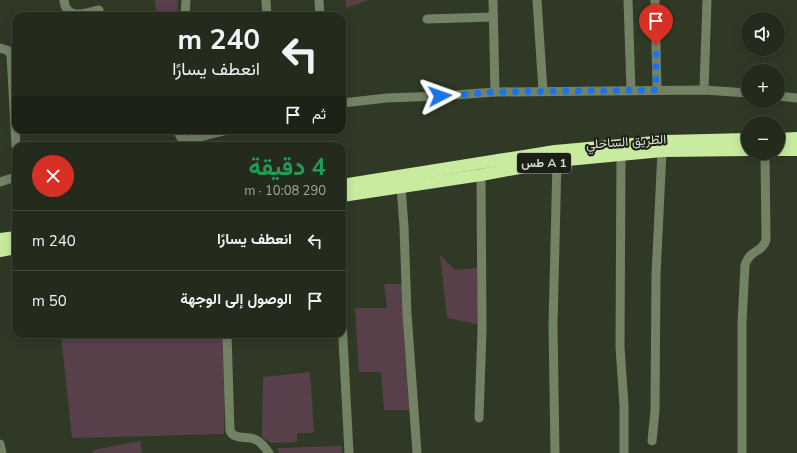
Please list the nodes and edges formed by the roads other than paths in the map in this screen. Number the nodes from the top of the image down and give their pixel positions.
1 (64, 0) edge
2 (186, 0) edge
3 (266, 0) edge
4 (319, 0) edge
5 (492, 0) edge
6 (537, 0) edge
7 (628, 0) edge
8 (654, 0) edge
9 (707, 0) edge
10 (99, 10) dead end
11 (68, 12) edge
12 (87, 12) edge
13 (185, 12) edge
14 (267, 12) edge
15 (320, 12) edge
16 (493, 17) junction
17 (427, 19) dead end
18 (0, 48) edge
19 (12, 85) edge
20 (631, 90) junction
21 (656, 90) junction
22 (704, 90) junction
23 (543, 91) junction
24 (495, 92) junction
25 (741, 93) edge
26 (785, 97) edge
27 (797, 98) edge
28 (346, 103) edge
29 (179, 134) edge
30 (212, 134) edge
31 (785, 138) edge
32 (797, 138) edge
33 (741, 139) edge
34 (741, 150) edge
35 (785, 150) edge
36 (797, 150) edge
37 (662, 152) junction
38 (621, 155) junction
39 (765, 160) edge
40 (557, 161) junction
41 (481, 175) junction
42 (12, 178) edge
43 (0, 182) edge
44 (346, 184) edge
45 (401, 187) junction
46 (346, 195) edge
47 (12, 238) edge
48 (0, 239) edge
49 (12, 249) edge
50 (0, 251) edge
51 (227, 338) edge
52 (343, 338) edge
53 (479, 418) dead end
54 (652, 441) dead end
55 (0, 444) edge
56 (2, 453) edge
57 (269, 453) edge
58 (350, 453) edge
59 (417, 453) edge
60 (555, 453) edge
61 (624, 453) edge
62 (742, 453) edge

1 - 11 street
2 - 13 street
3 - 14 street
4 - 15 street
5 - 16 street
6 - 23 street
7 - 20 street
8 - 21 street
9 - 22 street
10 - 12 street
16 - 17 street
16 - 24 street
18 - 19 street
20 - 21 street
20 - 23 street
21 - 22 street
22 - 25 street
23 - 24 street
24 - 28 street
26 - 27 street
29 - 30 street
31 - 32 highway
33 - 44 highway, الطريق الساحلي / طس A 1
34 - 37 highway, الطريق الساحلي / طس A 1
35 - 36 highway
37 - 38 highway, الطريق الساحلي / طس A 1
37 - 54 street
38 - 40 highway, الطريق الساحلي / طس A 1
38 - 61 street
39 - 62 street
40 - 41 highway, الطريق الساحلي / طس A 1
40 - 60 street
41 - 45 highway, الطريق الساحلي / طس A 1
41 - 53 street
42 - 43 street
45 - 46 highway, الطريق الساحلي / طس A 1
45 - 59 street
47 - 48 highway
49 - 50 highway
51 - 57 street
52 - 58 street
55 - 56 street

